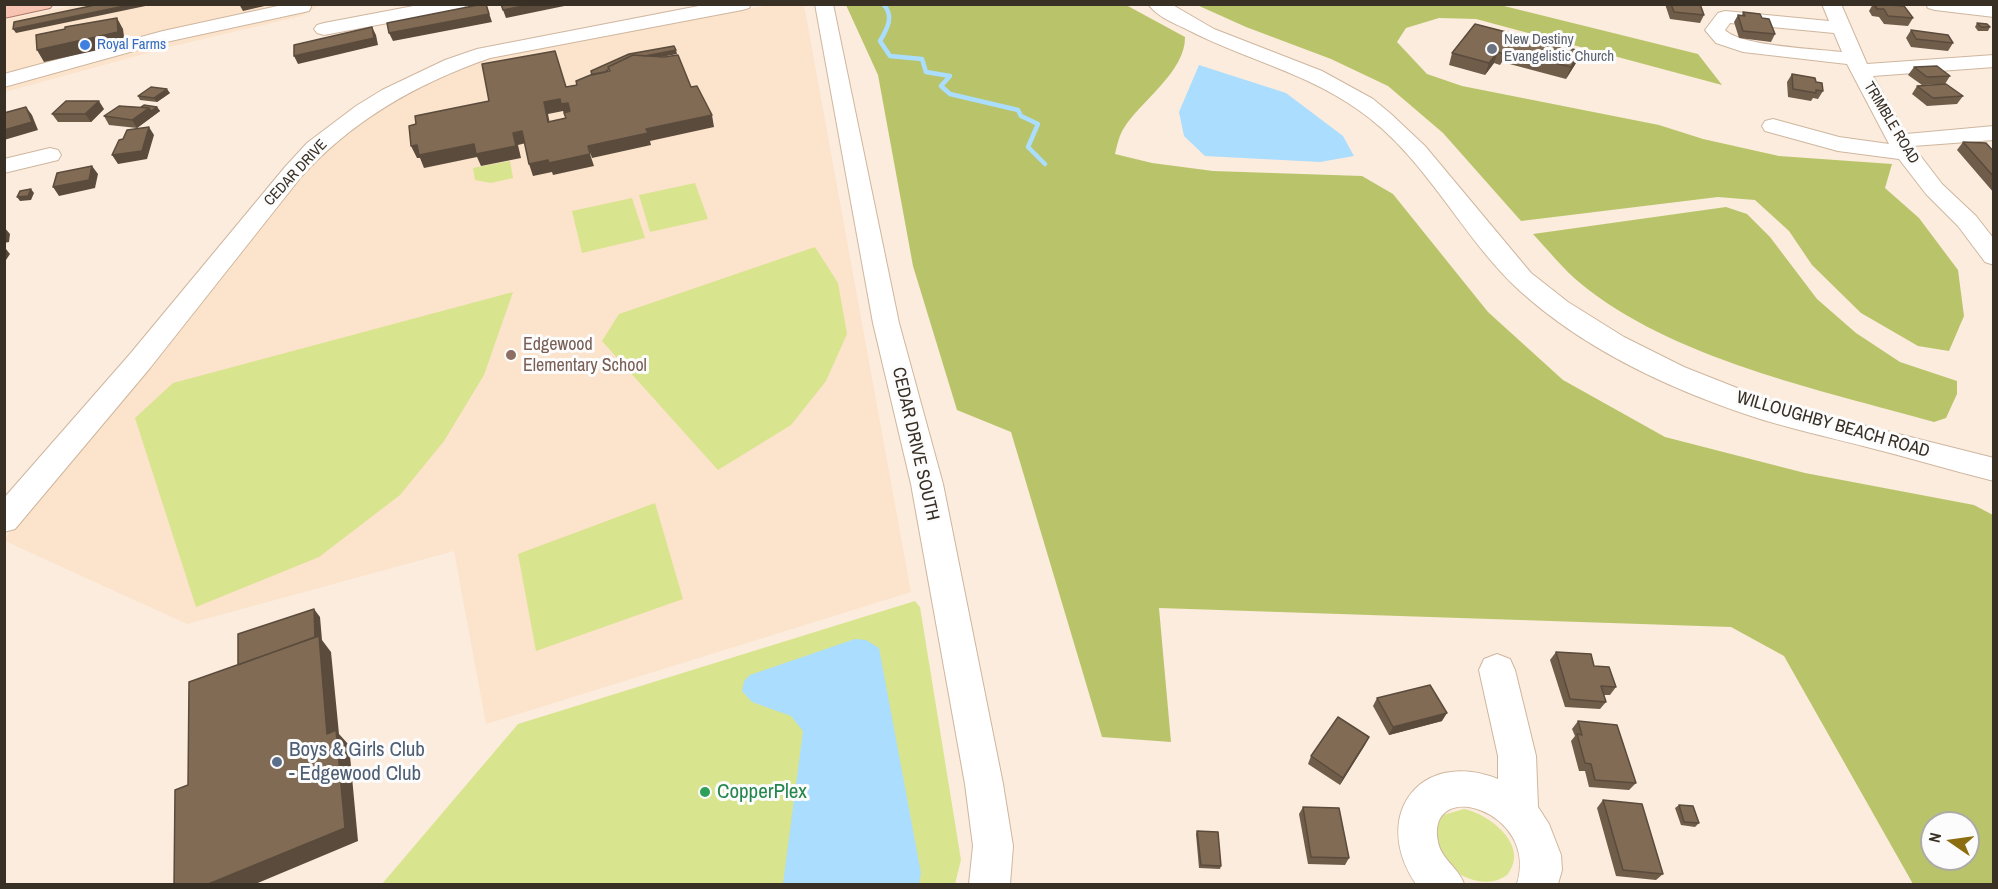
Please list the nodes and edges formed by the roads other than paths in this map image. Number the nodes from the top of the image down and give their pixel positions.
1 (43, 4) edge
2 (742, 4) edge
3 (824, 4) edge
4 (1157, 4) edge
5 (1747, 4) edge
6 (1831, 4) edge
7 (1935, 4) edge
8 (447, 5) edge
9 (302, 7) dead end
10 (385, 11) edge
11 (1994, 11) edge
12 (4, 12) edge
13 (1815, 25) junction
14 (1841, 28) junction
15 (324, 29) dead end
16 (1994, 61) edge
17 (1857, 65) junction
18 (4, 81) edge
19 (1773, 126) dead end
20 (1994, 134) edge
21 (1902, 147) junction
22 (50, 155) dead end
23 (4, 166) edge
24 (1994, 257) edge
25 (1994, 470) edge
26 (4, 520) edge
27 (1497, 670) dead end
28 (1518, 812) junction
29 (990, 885) edge
30 (1444, 885) edge
31 (1537, 885) edge

1 - 12 main road
2 - 26 street, CEDAR DRIVE
3 - 29 street, CEDAR DRIVE SOUTH
4 - 25 street, WILLOUGHBY BEACH ROAD
5 - 13 street
6 - 14 street, TRIMBLE ROAD
7 - 11 street
8 - 10 street
9 - 18 street
10 - 15 street
13 - 14 street
13 - 17 street
14 - 17 street, TRIMBLE ROAD
16 - 17 street
17 - 21 street, TRIMBLE ROAD
19 - 21 street
20 - 21 street
21 - 24 street, TRIMBLE ROAD
22 - 23 street
27 - 28 street
28 - 30 street
28 - 31 street

